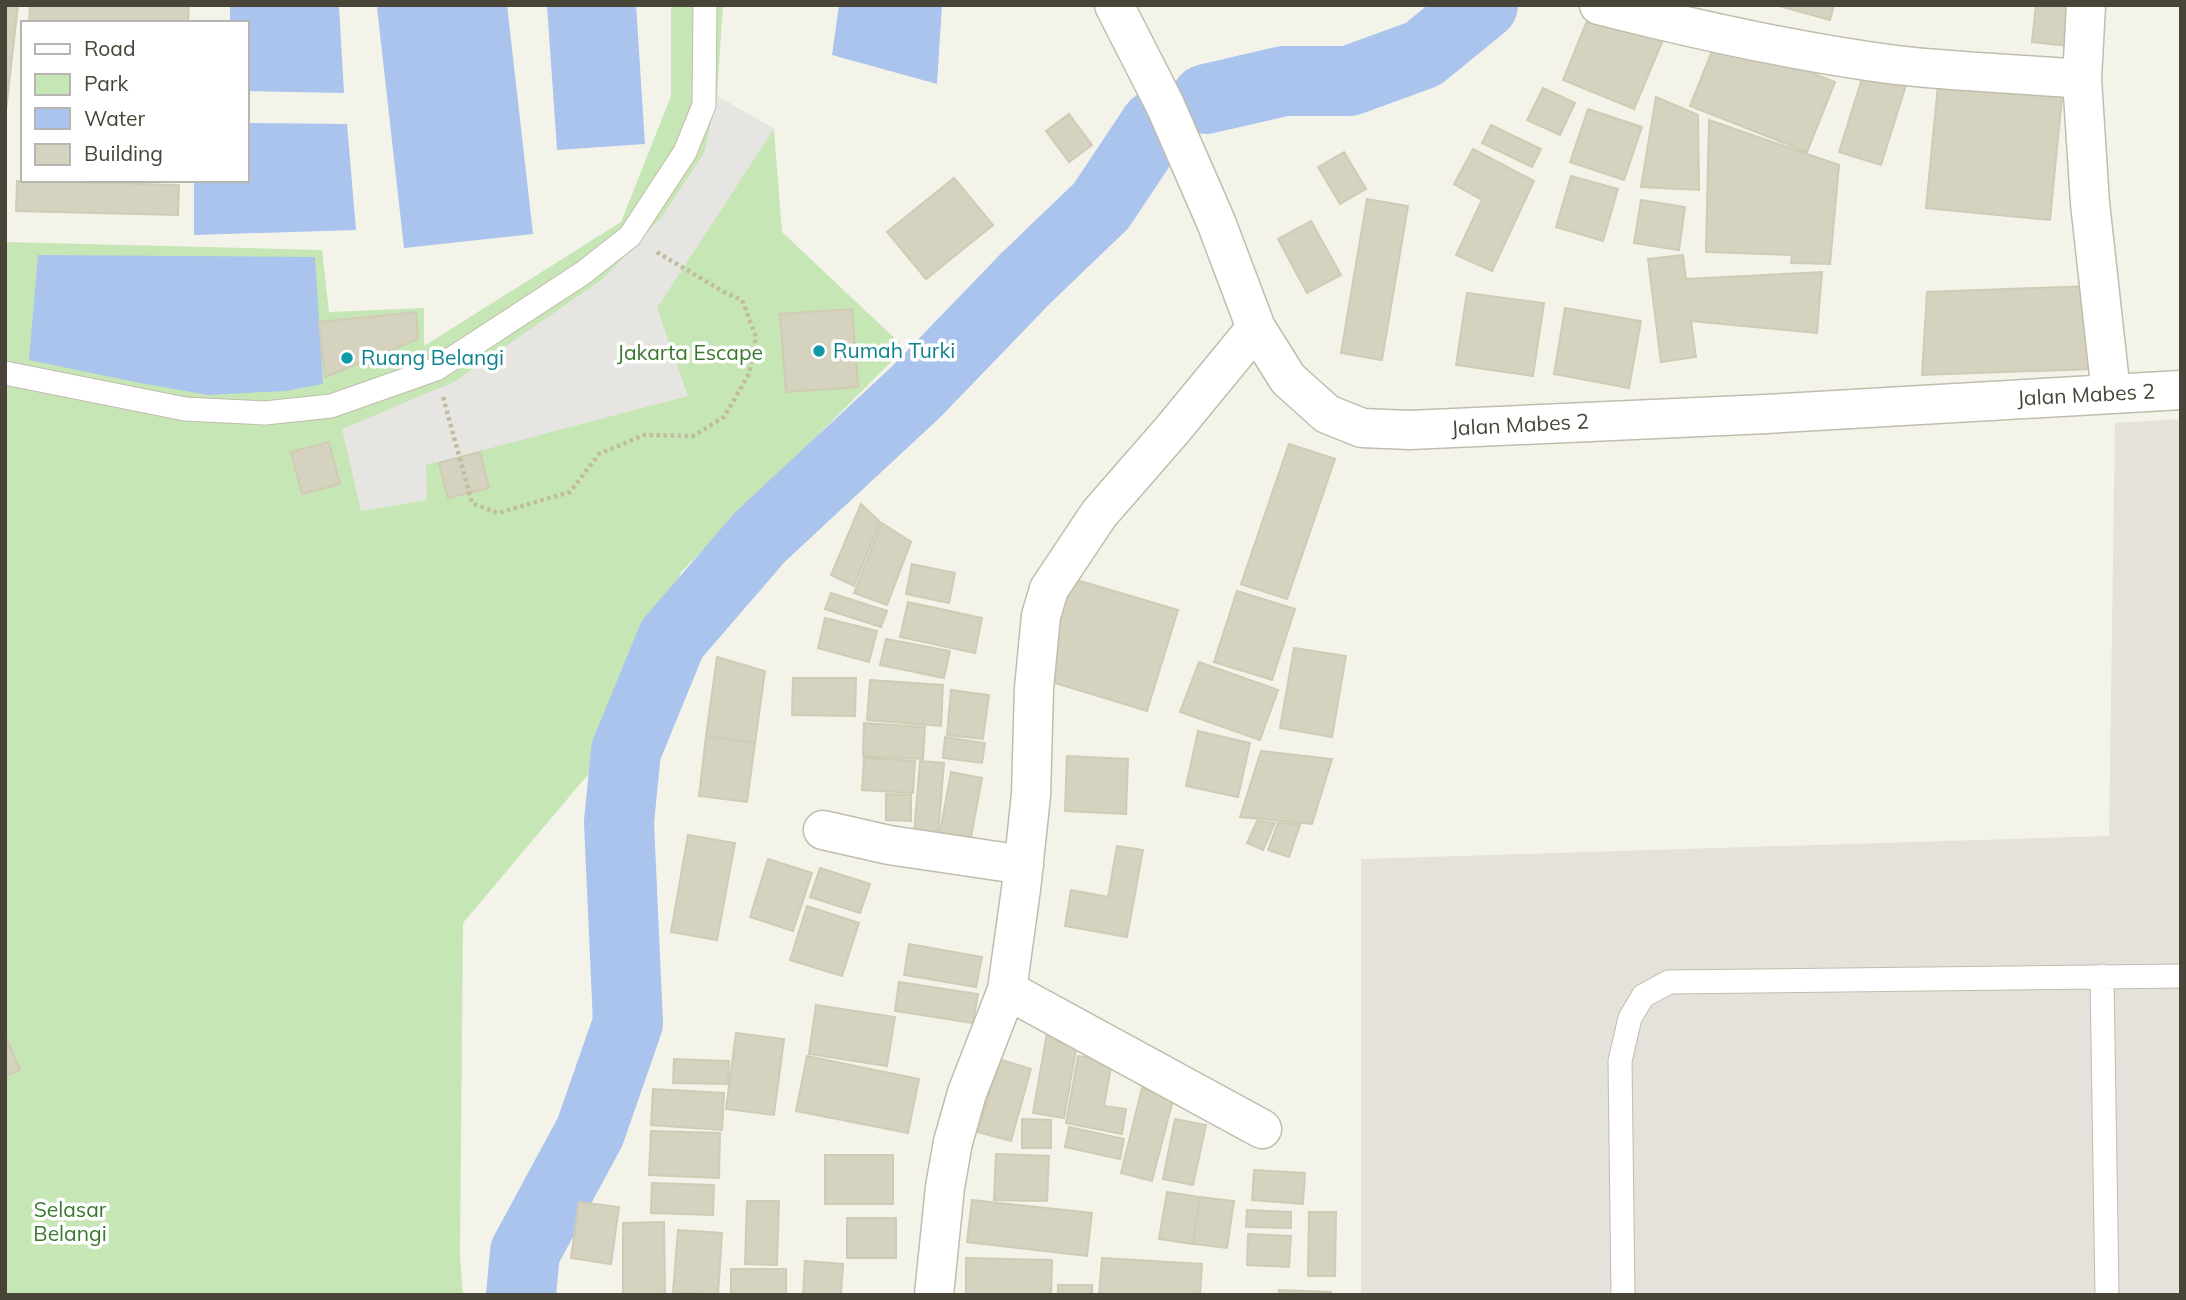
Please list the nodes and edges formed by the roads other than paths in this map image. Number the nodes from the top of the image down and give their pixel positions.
1 (705, 5) edge
2 (1114, 5) edge
3 (1599, 5) edge
4 (2085, 5) edge
5 (2082, 79) junction
6 (1256, 328) junction
7 (5, 373) edge
8 (2181, 390) edge
9 (2111, 393) junction
10 (823, 831) dead end
11 (1024, 865) junction
12 (2102, 976) junction
13 (2181, 976) edge
14 (1007, 990) junction
15 (1262, 1129) dead end
16 (934, 1295) edge
17 (1623, 1295) edge
18 (2107, 1295) edge

1 - 7 lane
2 - 6 street, Jalan Mabes 2
3 - 5 street
4 - 5 street
5 - 9 street
6 - 9 street, Jalan Mabes 2
6 - 11 street
8 - 9 street, Jalan Mabes 2
10 - 11 street
11 - 14 street
12 - 13 lane
12 - 17 lane
12 - 18 lane
14 - 15 street
14 - 16 street

